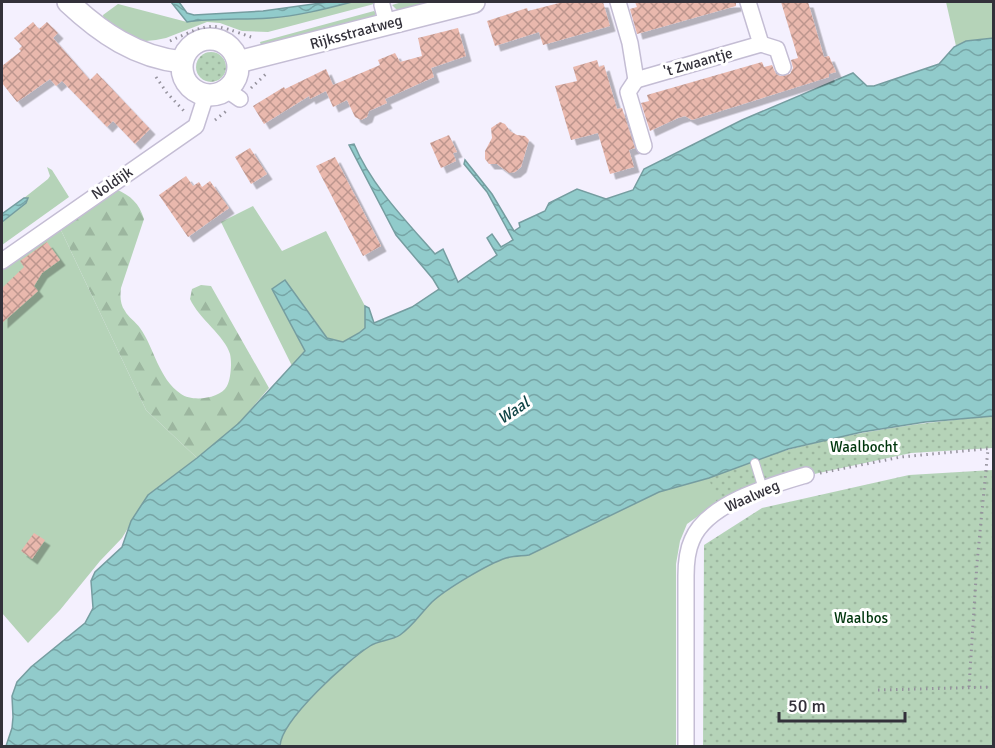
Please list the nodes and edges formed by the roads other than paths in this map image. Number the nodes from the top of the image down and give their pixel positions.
1 (68, 2) edge
2 (474, 2) edge
3 (618, 2) edge
4 (748, 2) edge
5 (383, 10) edge
6 (761, 44) junction
7 (182, 62) junction
8 (238, 62) junction
9 (783, 67) dead end
10 (636, 80) junction
11 (206, 95) junction
12 (644, 146) dead end
13 (2, 261) edge
14 (755, 463) dead end
15 (806, 475) road end
16 (764, 489) junction
17 (686, 747) edge

1 - 7 street
2 - 5 street, Rijksstraatweg
3 - 10 street
4 - 6 street
5 - 8 street, Rijksstraatweg
6 - 9 street
6 - 10 street, 't Zwaantje
7 - 8 street
7 - 11 street
8 - 11 street
10 - 12 street
11 - 13 street, Noldijk
14 - 16 lane
15 - 16 street, Waalweg
16 - 17 street, Waalweg

